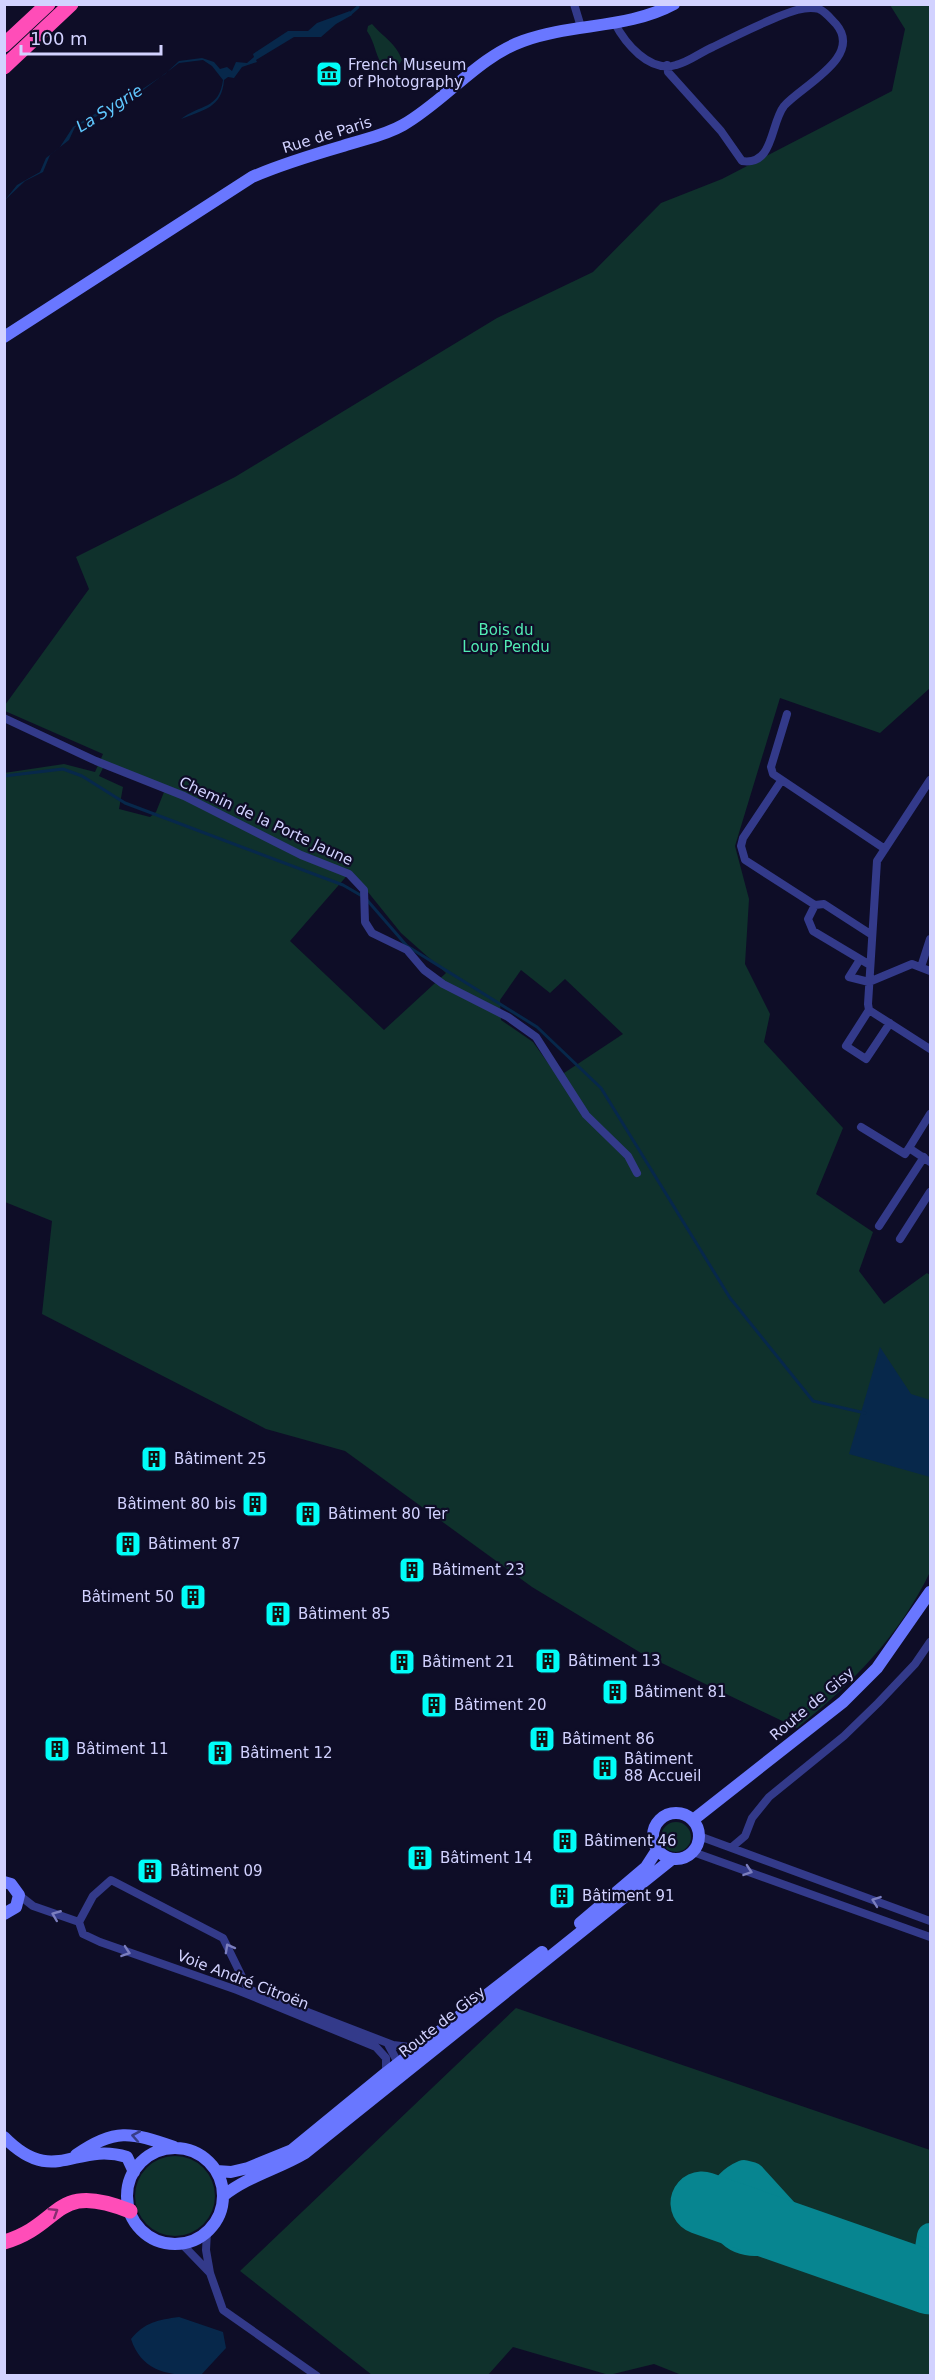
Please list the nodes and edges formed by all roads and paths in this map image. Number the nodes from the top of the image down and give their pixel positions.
1 (48, 4) edge
2 (71, 4) edge
3 (574, 4) edge
4 (674, 4) edge
5 (614, 22) junction
6 (581, 27) junction
7 (4, 45) edge
8 (667, 65) junction
9 (4, 67) edge
10 (4, 337) edge
11 (787, 714) dead end
12 (4, 718) edge
13 (930, 780) edge
14 (781, 781) junction
15 (885, 849) junction
16 (815, 905) junction
17 (872, 935) junction
18 (930, 939) edge
19 (859, 961) junction
20 (870, 965) junction
21 (921, 968) junction
22 (930, 971) edge
23 (869, 982) junction
24 (870, 1010) junction
25 (890, 1023) junction
26 (930, 1049) edge
27 (930, 1114) edge
28 (861, 1127) dead end
29 (909, 1148) junction
30 (927, 1160) edge
31 (637, 1173) dead end
32 (930, 1192) edge
33 (879, 1226) dead end
34 (900, 1239) dead end
35 (930, 1592) edge
36 (930, 1642) edge
37 (693, 1820) junction
38 (699, 1836) junction
39 (732, 1847) junction
40 (657, 1850) junction
41 (693, 1852) junction
42 (672, 1859) junction
43 (5, 1881) edge
44 (19, 1895) junction
45 (5, 1915) edge
46 (930, 1921) edge
47 (79, 1922) junction
48 (930, 1938) edge
49 (388, 2044) junction
50 (419, 2048) junction
51 (397, 2065) junction
52 (389, 2076) junction
53 (4, 2137) edge
54 (176, 2148) junction
55 (72, 2158) junction
56 (216, 2171) junction
57 (134, 2172) junction
58 (223, 2196) junction
59 (130, 2211) junction
60 (207, 2232) junction
61 (4, 2242) edge
62 (181, 2243) junction
63 (210, 2273) junction
64 (317, 2376) edge

1 - 7 highway
2 - 9 highway
3 - 6 street
4 - 5 street, Rue de Paris
5 - 6 street, Rue de Paris
5 - 8 street
6 - 10 street, Rue de Paris
8 - 8 street
11 - 14 street
12 - 31 street, Chemin de la Porte Jaune
13 - 15 street
14 - 15 street
14 - 16 street
15 - 17 street
16 - 17 street
16 - 19 street
17 - 20 street
18 - 21 street
19 - 20 street
19 - 23 street
20 - 23 street
21 - 22 street
21 - 23 street
23 - 24 street
24 - 25 street
24 - 25 street
25 - 26 street
27 - 29 street
28 - 29 street
29 - 30 street
30 - 33 street
32 - 34 street
35 - 37 street, Route de Gisy
36 - 39 street
37 - 38 street
37 - 40 street
38 - 39 street
38 - 41 street
46 -> 39 street
40 - 42 street
40 - 50 street, Route de Gisy
41 - 42 street
41 -> 48 street
42 - 52 street, Route de Gisy
43 - 44 street
44 - 45 street
47 -> 44 street
49 -> 47 street
47 -> 52 street, Voie André Citroën
49 - 50 street
49 - 51 street
50 - 51 street, Route de Gisy
51 - 52 street, Route de Gisy
52 - 56 street, Route de Gisy
52 - 58 street, Route de Gisy
53 - 55 street
54 -> 55 street
54 - 56 street
54 - 57 street
55 - 57 street
56 - 58 street
57 - 59 street
58 - 60 street
61 -> 59 highway
59 - 62 street
60 - 62 street
60 - 63 street
62 - 63 street
63 - 64 street

